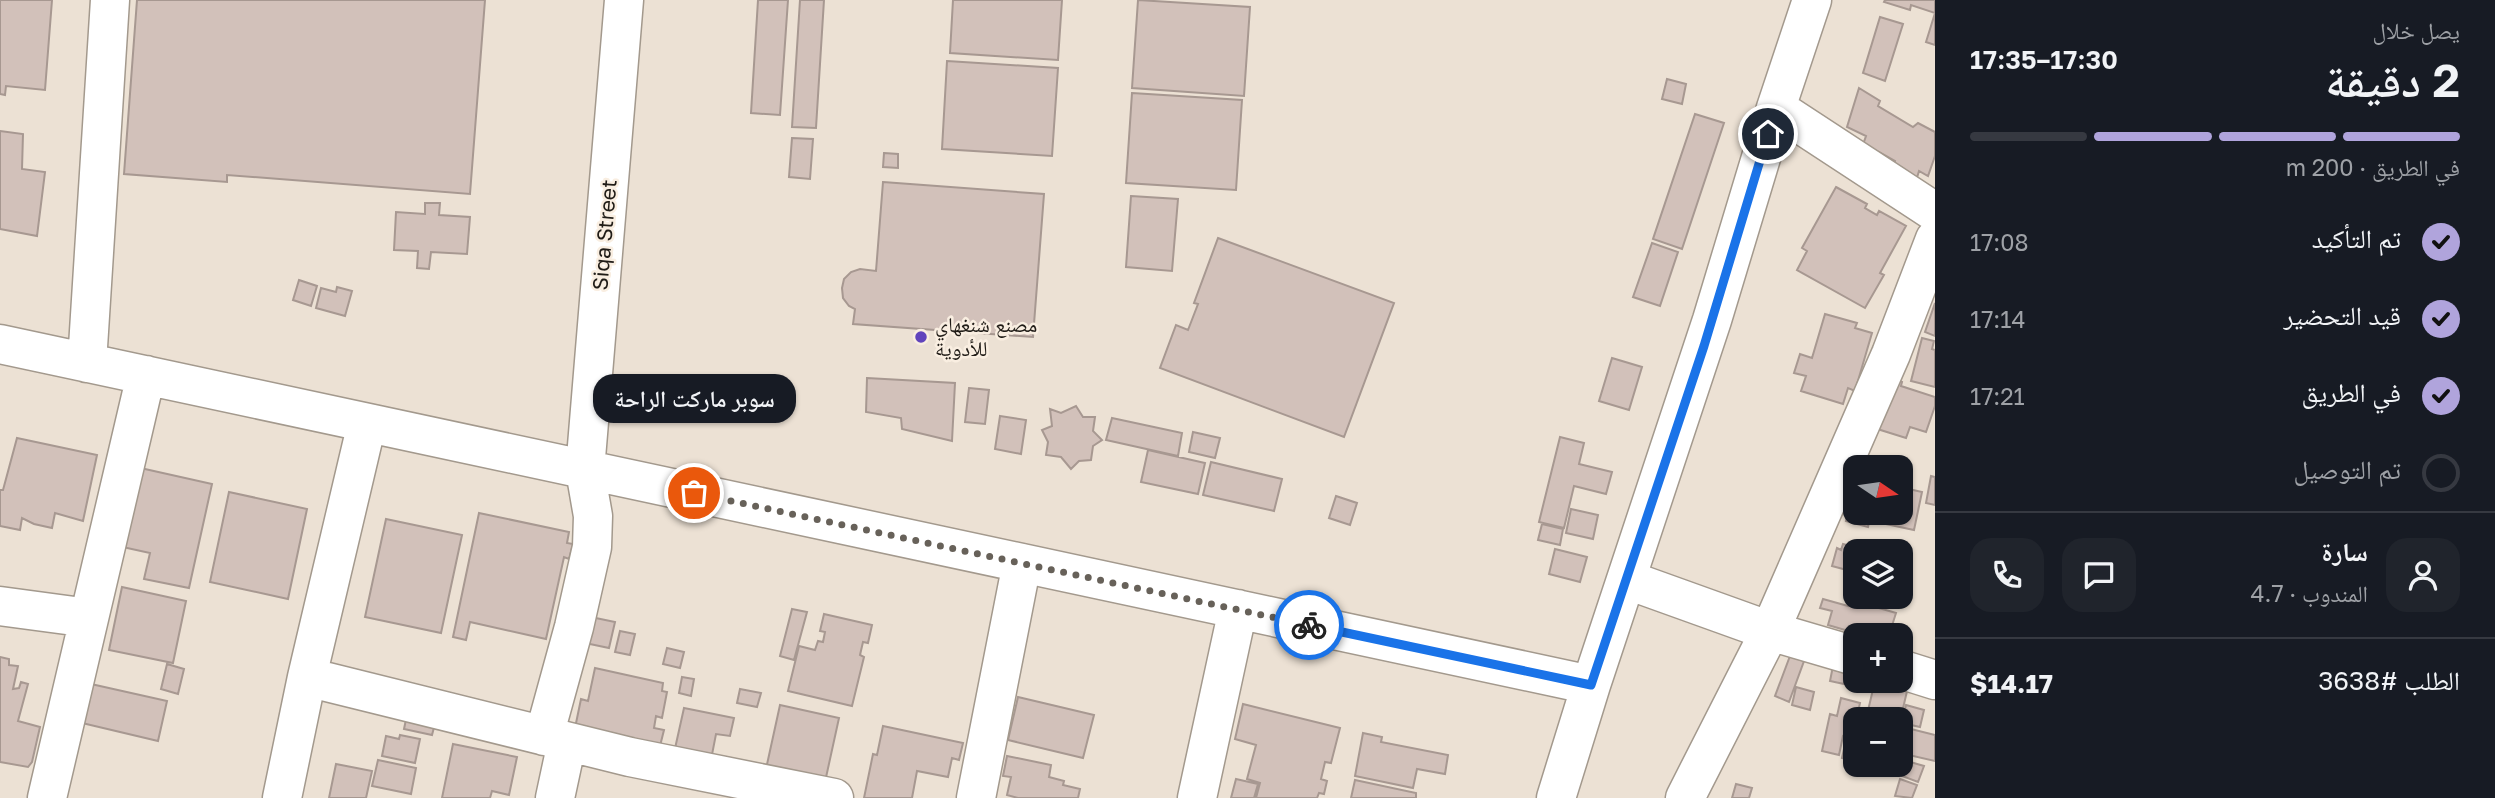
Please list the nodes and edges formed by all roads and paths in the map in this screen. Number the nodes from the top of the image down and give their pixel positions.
1 (110, 0) edge
2 (624, 0) edge
3 (1812, 0) edge
4 (1776, 108) junction
5 (1935, 212) edge
6 (1935, 239) edge
7 (0, 344) edge
8 (87, 363) junction
9 (146, 375) junction
10 (367, 423) junction
11 (585, 470) junction
12 (1022, 564) junction
13 (1628, 580) junction
14 (0, 606) edge
15 (1238, 609) junction
16 (89, 618) junction
17 (1770, 631) junction
18 (1843, 652) edge
19 (1913, 674) edge
20 (307, 677) junction
21 (1935, 680) edge
22 (1591, 685) junction
23 (556, 739) junction
24 (759, 791) edge
25 (47, 798) edge
26 (282, 798) edge
27 (555, 798) edge
28 (834, 798) edge
29 (976, 798) edge
30 (1197, 798) edge
31 (1556, 798) edge
32 (1685, 798) edge

1 - 8 street
2 - 11 street, Siqa Street
3 - 4 street
4 - 5 street
4 - 13 street
6 - 17 street
7 - 8 street
8 - 9 street
9 - 10 street
9 - 16 street
10 - 11 street
10 - 20 street
11 - 12 street
11 - 23 street, Siqa Street
12 - 15 street
12 - 29 street
13 - 17 street
13 - 22 street
14 - 16 street
15 - 22 street
15 - 30 street
16 - 25 street
17 - 18 street
17 - 32 street
19 - 21 street
20 - 23 street
20 - 26 street
22 - 31 street
23 - 24 street
23 - 27 street, Siqa Street
24 - 28 street

